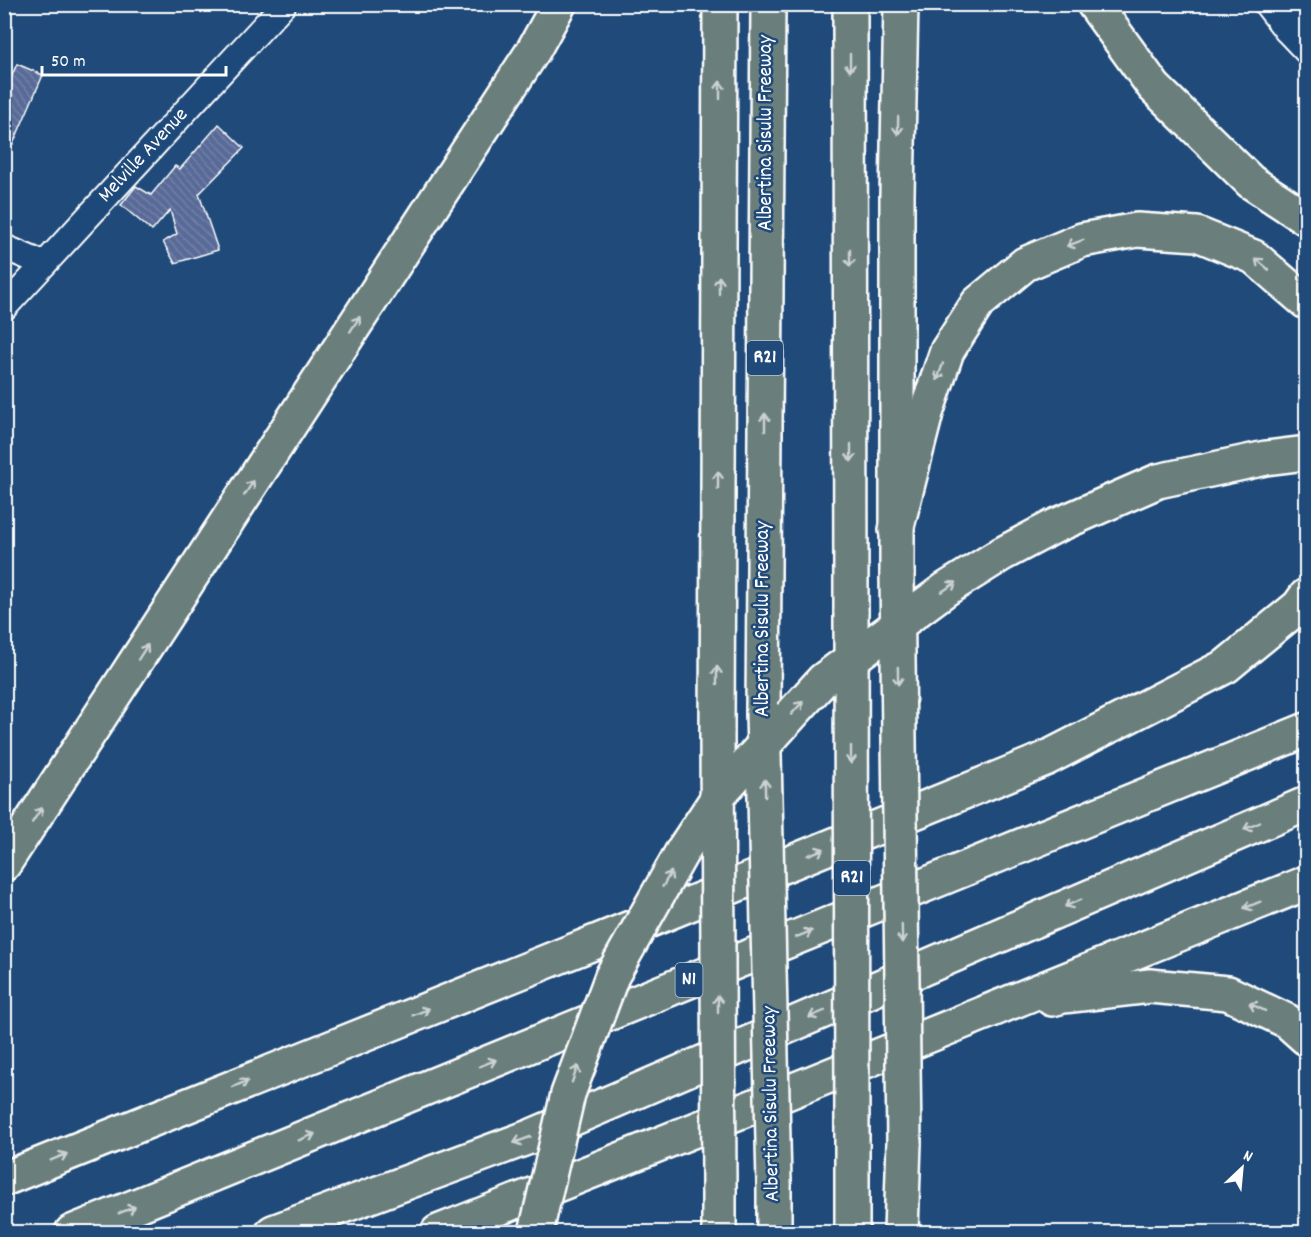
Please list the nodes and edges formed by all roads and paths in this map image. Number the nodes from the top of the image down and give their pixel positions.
1 (284, 4) edge
2 (559, 4) edge
3 (720, 4) edge
4 (768, 4) edge
5 (850, 4) edge
6 (901, 4) edge
7 (1094, 4) edge
8 (1266, 4) edge
9 (1306, 11) edge
10 (1286, 30) junction
11 (1306, 51) edge
12 (1306, 218) edge
13 (4, 247) edge
14 (44, 264) junction
15 (1306, 302) edge
16 (4, 308) edge
17 (1306, 453) edge
18 (896, 530) junction
19 (1306, 596) edge
20 (1306, 730) edge
21 (1306, 804) edge
22 (4, 864) edge
23 (1306, 883) edge
24 (1306, 1038) edge
25 (915, 1040) junction
26 (691, 1133) junction
27 (904, 1149) junction
28 (4, 1179) edge
29 (72, 1233) edge
30 (273, 1233) edge
31 (438, 1233) edge
32 (483, 1233) edge
33 (536, 1233) edge
34 (719, 1233) edge
35 (774, 1233) edge
36 (852, 1233) edge
37 (902, 1233) edge
38 (919, 1233) edge

1 - 14 street, Melville Avenue
22 -> 2 highway
34 -> 3 highway, bridge
35 -> 4 highway, Albertina Sisulu Freeway / R21, bridge
5 -> 36 highway, R21, bridge
6 -> 18 highway
7 - 12 highway
8 - 10 street
9 - 10 street
10 - 11 street
13 - 14 street
14 - 16 street, Melville Avenue
15 -> 18 highway
33 -> 17 highway, bridge
18 -> 27 highway, bridge
28 -> 19 highway
29 -> 20 highway, N1
21 -> 30 highway
23 -> 25 highway
24 -> 25 highway
25 - 26 highway
26 - 31 highway
26 - 32 highway
27 - 37 highway
27 - 38 highway

